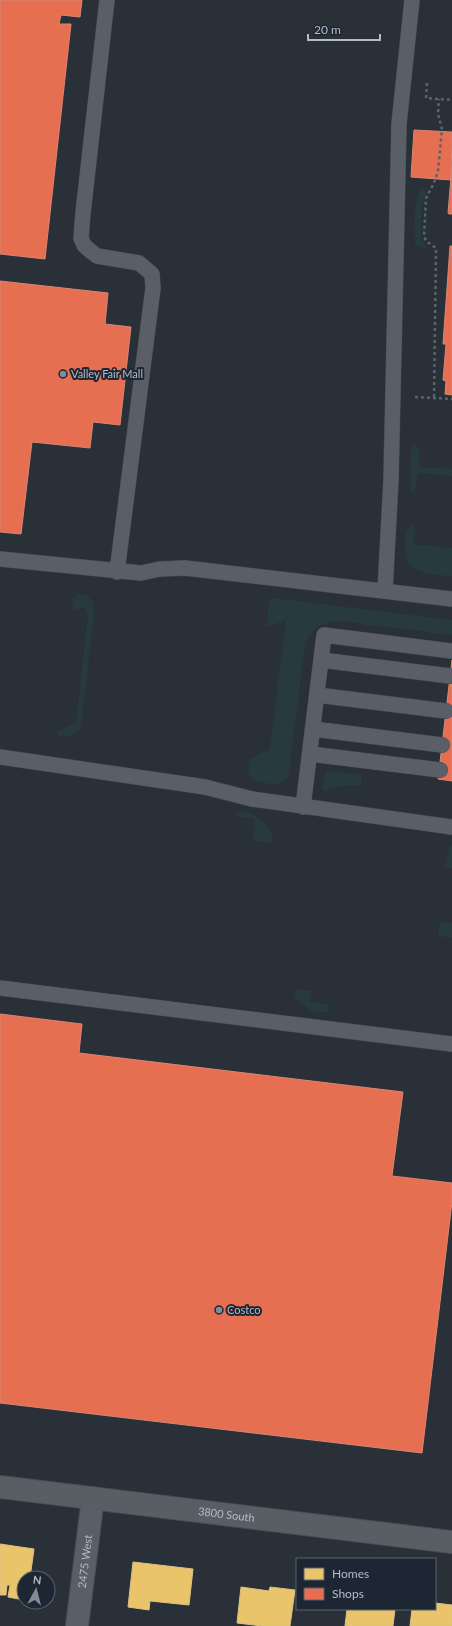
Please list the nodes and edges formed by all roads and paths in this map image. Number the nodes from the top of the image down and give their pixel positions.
1 (107, 0) edge
2 (412, 0) edge
3 (427, 83) dead end
4 (439, 99) junction
5 (452, 100) edge
6 (415, 397) dead end
7 (434, 398) junction
8 (452, 399) edge
9 (0, 559) edge
10 (117, 572) junction
11 (385, 591) junction
12 (452, 599) edge
13 (452, 651) edge
14 (321, 660) junction
15 (450, 676) dead end
16 (317, 695) junction
17 (446, 710) dead end
18 (313, 729) junction
19 (442, 745) dead end
20 (310, 754) junction
21 (0, 757) edge
22 (440, 770) dead end
23 (303, 807) junction
24 (452, 827) edge
25 (0, 988) edge
26 (452, 1044) edge
27 (0, 1487) edge
28 (93, 1498) junction
29 (452, 1542) edge
30 (77, 1626) edge

1 - 10 lane
2 - 11 lane
3 - 4 path
4 - 5 path
4 - 7 path
6 - 7 path
7 - 8 path
9 - 10 lane
10 - 11 lane
11 - 12 lane
13 - 14 lane
14 - 15 lane
14 - 16 lane
16 - 17 lane
16 - 18 lane
18 - 19 lane
18 - 20 lane
20 - 22 lane
20 - 23 lane
21 - 23 lane
23 - 24 lane
25 - 26 lane
27 - 28 street, 3800 South
28 - 29 street, 3800 South
28 - 30 street, 2475 West

